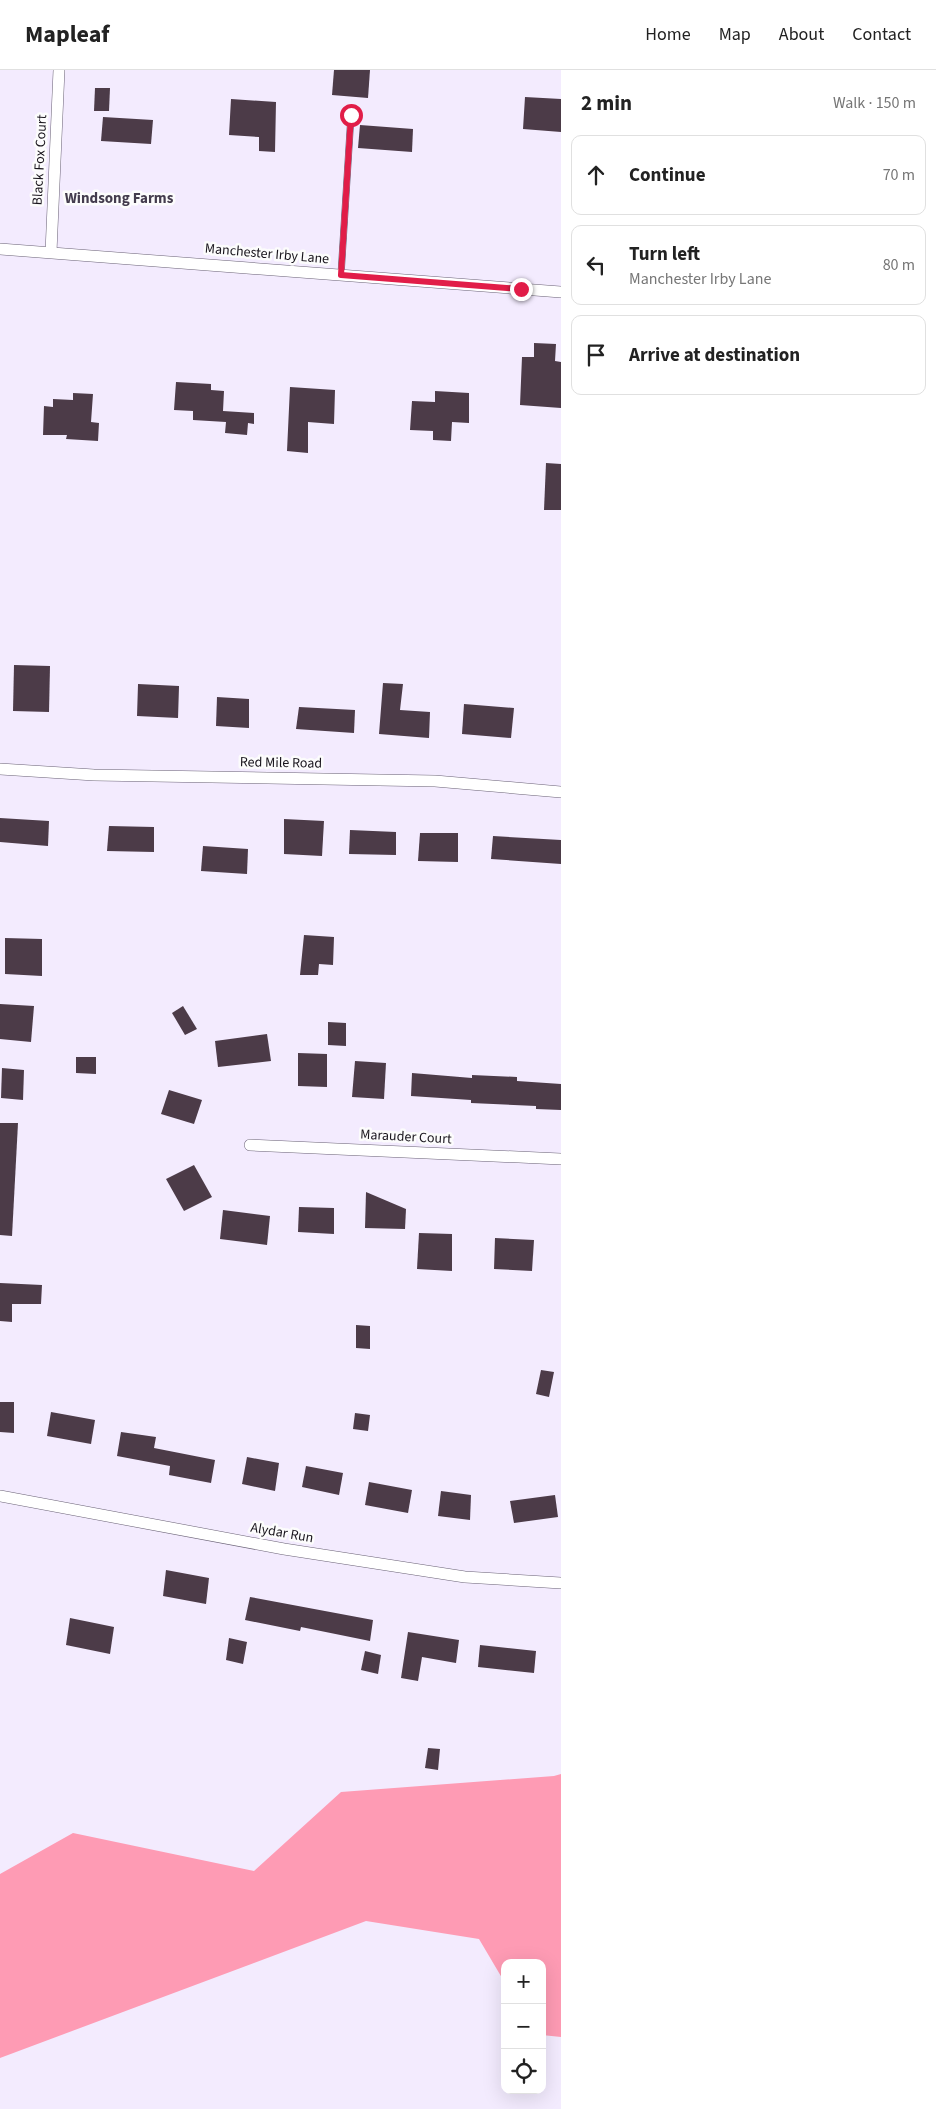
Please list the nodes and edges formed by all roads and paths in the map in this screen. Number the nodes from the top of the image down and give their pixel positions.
1 (59, 70) edge
2 (351, 115) dead end
3 (0, 249) edge
4 (51, 252) junction
5 (341, 275) junction
6 (561, 292) edge
7 (0, 769) edge
8 (561, 792) edge
9 (250, 1145) dead end
10 (561, 1159) edge
11 (0, 1496) edge
12 (561, 1584) edge

1 - 4 street, Black Fox Court
2 - 5 lane
3 - 4 street, Manchester Irby Lane
4 - 5 street, Manchester Irby Lane
5 - 6 street, Manchester Irby Lane
7 - 8 street, Red Mile Road
9 - 10 street, Marauder Court
11 - 12 street, Alydar Run

